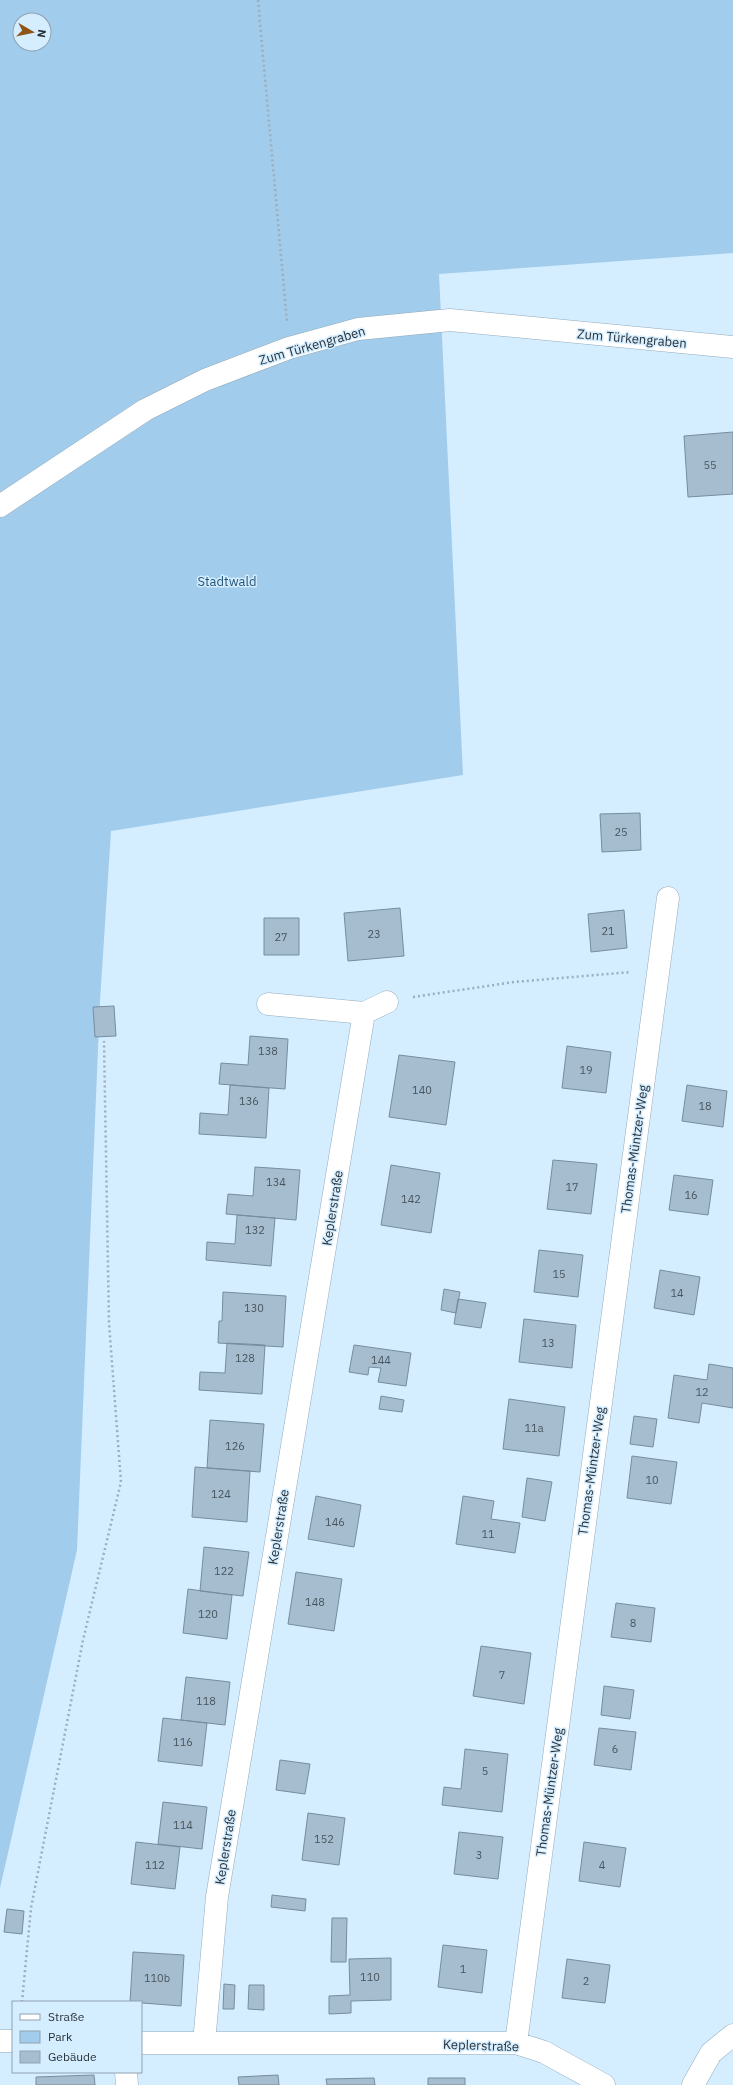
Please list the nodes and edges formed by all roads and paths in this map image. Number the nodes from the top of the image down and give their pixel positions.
1 (258, 0) edge
2 (289, 348) junction
3 (733, 348) edge
4 (0, 506) edge
5 (668, 898) dead end
6 (631, 972) dead end
7 (397, 1000) joint
8 (268, 1004) dead end
9 (364, 1013) junction
10 (104, 1041) dead end
11 (22, 2001) edge
12 (733, 2035) edge
13 (0, 2041) edge
14 (12, 2041) edge
15 (142, 2043) edge
16 (204, 2043) junction
17 (516, 2043) junction
18 (126, 2073) edge
19 (127, 2085) edge
20 (604, 2085) edge
21 (693, 2085) edge

1 - 2 path
2 - 3 street, Zum Türkengraben
2 - 4 street, Zum Türkengraben
5 - 17 street, Thomas-Müntzer-Weg
6 - 7 path
7 - 9 street
8 - 9 street
9 - 16 street, Keplerstraße
10 - 11 path
12 - 21 street
13 - 14 street
15 - 16 street, Keplerstraße
16 - 17 street, Keplerstraße
17 - 20 street, Keplerstraße
18 - 19 street

